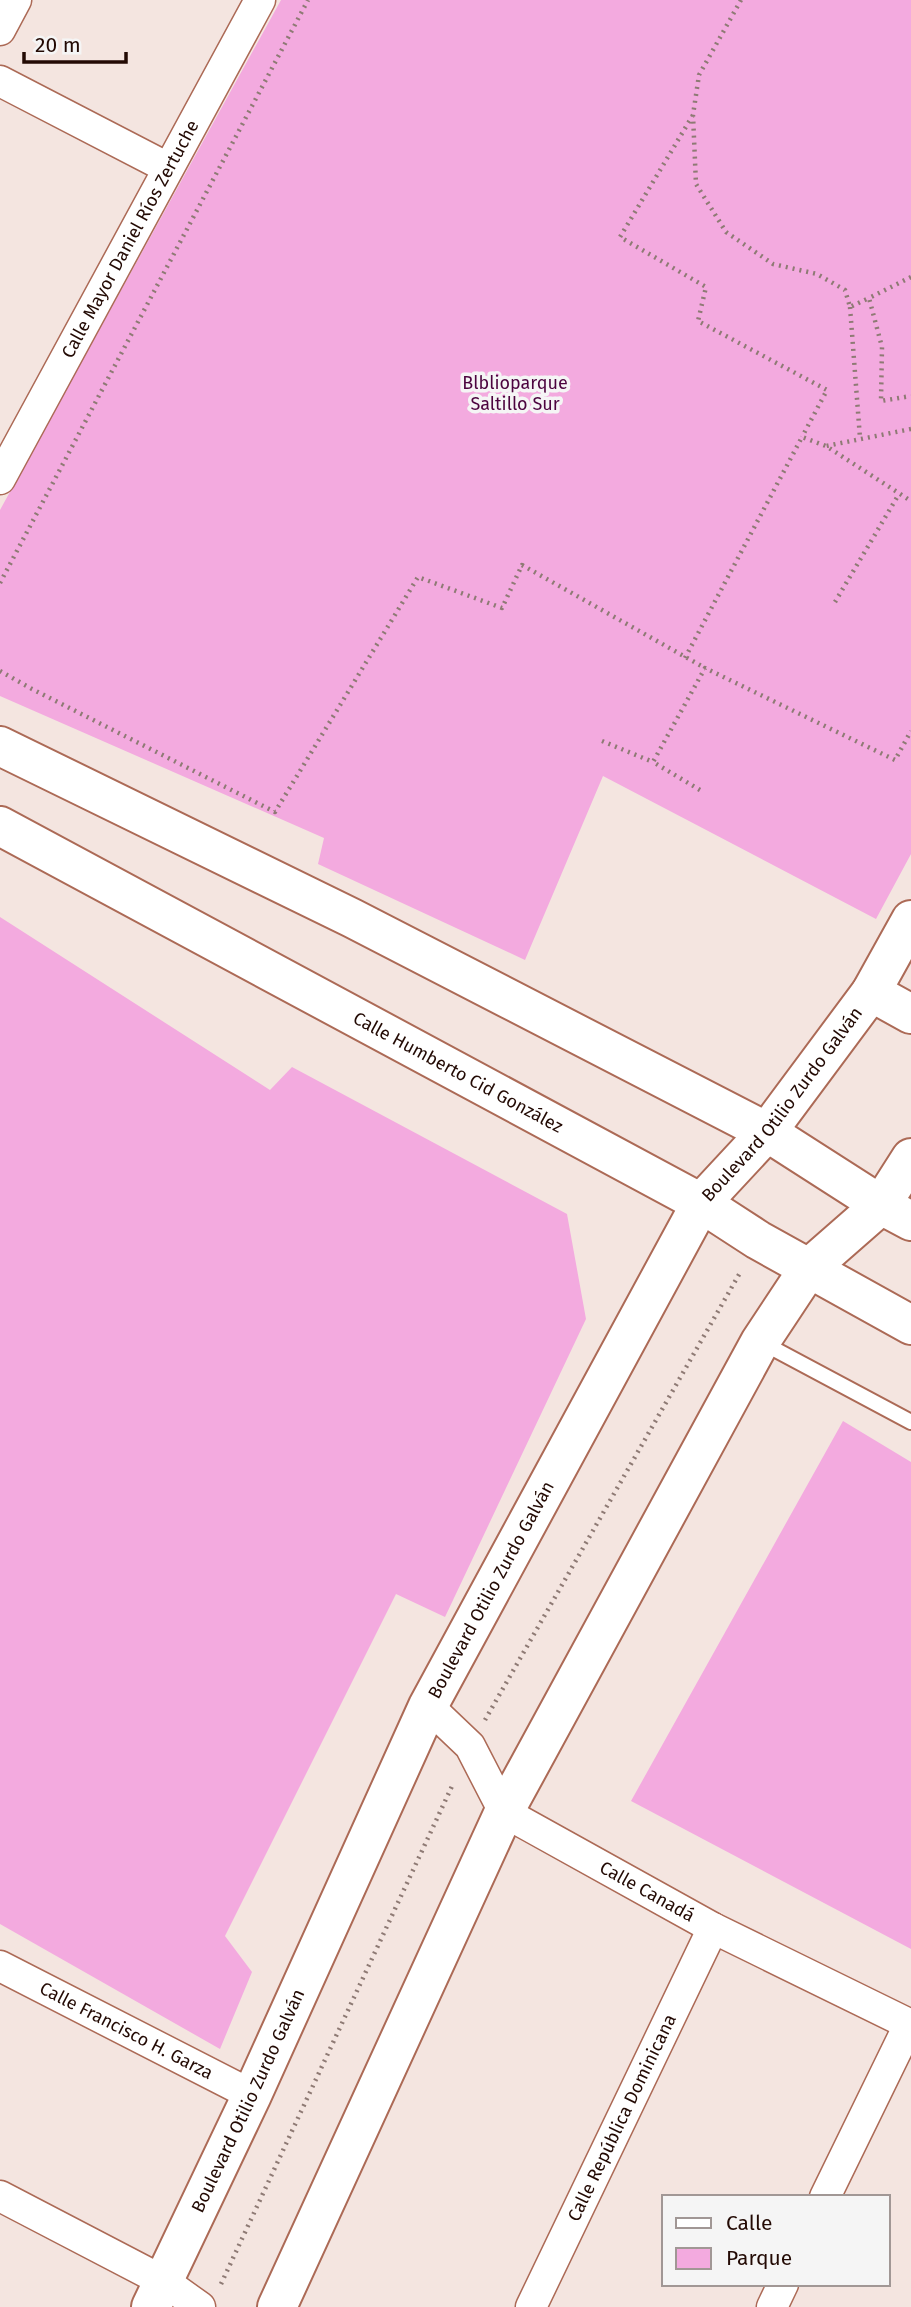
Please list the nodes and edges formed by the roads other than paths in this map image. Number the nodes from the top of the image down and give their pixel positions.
1 (16, 0) edge
2 (260, 0) edge
3 (0, 30) edge
4 (0, 81) edge
5 (168, 168) junction
6 (0, 480) edge
7 (0, 747) edge
8 (0, 826) edge
9 (911, 920) edge
10 (871, 992) junction
11 (911, 1014) edge
12 (767, 1132) junction
13 (911, 1158) edge
14 (701, 1203) junction
15 (896, 1213) edge
16 (809, 1268) junction
17 (911, 1325) edge
18 (760, 1342) junction
19 (911, 1422) edge
20 (428, 1706) junction
21 (504, 1811) junction
22 (713, 1928) junction
23 (0, 1966) edge
24 (910, 2025) edge
25 (252, 2095) junction
26 (826, 2195) edge
27 (0, 2196) edge
28 (782, 2286) edge
29 (158, 2294) edge
30 (200, 2307) edge
31 (277, 2307) edge
32 (531, 2307) edge
33 (772, 2307) edge

1 - 3 street
2 - 5 street, Calle Mayor Daniel Ríos Zertuche
4 - 5 street
5 - 6 street, Calle Mayor Daniel Ríos Zertuche
7 - 12 street
8 - 14 street, Calle Humberto Cid González
9 - 10 street, Boulevard Otilio Zurdo Galván
10 - 11 street
10 - 12 street, Boulevard Otilio Zurdo Galván
12 - 14 street, Boulevard Otilio Zurdo Galván
12 - 15 street
13 - 15 street
14 - 16 street, Calle Humberto Cid González
14 - 20 street, Boulevard Otilio Zurdo Galván
15 - 16 street
16 - 17 street, Calle Humberto Cid González
16 - 18 street
18 - 19 lane
18 - 21 street
20 - 21 street
20 - 25 street, Boulevard Otilio Zurdo Galván
21 - 22 street, Calle Canadá
21 - 31 street
22 - 24 street, Calle Canadá
22 - 32 street, Calle República Dominicana
23 - 25 street, Calle Francisco H. Garza
24 - 26 street
25 - 29 street, Boulevard Otilio Zurdo Galván
27 - 29 street
28 - 33 street
29 - 30 street

